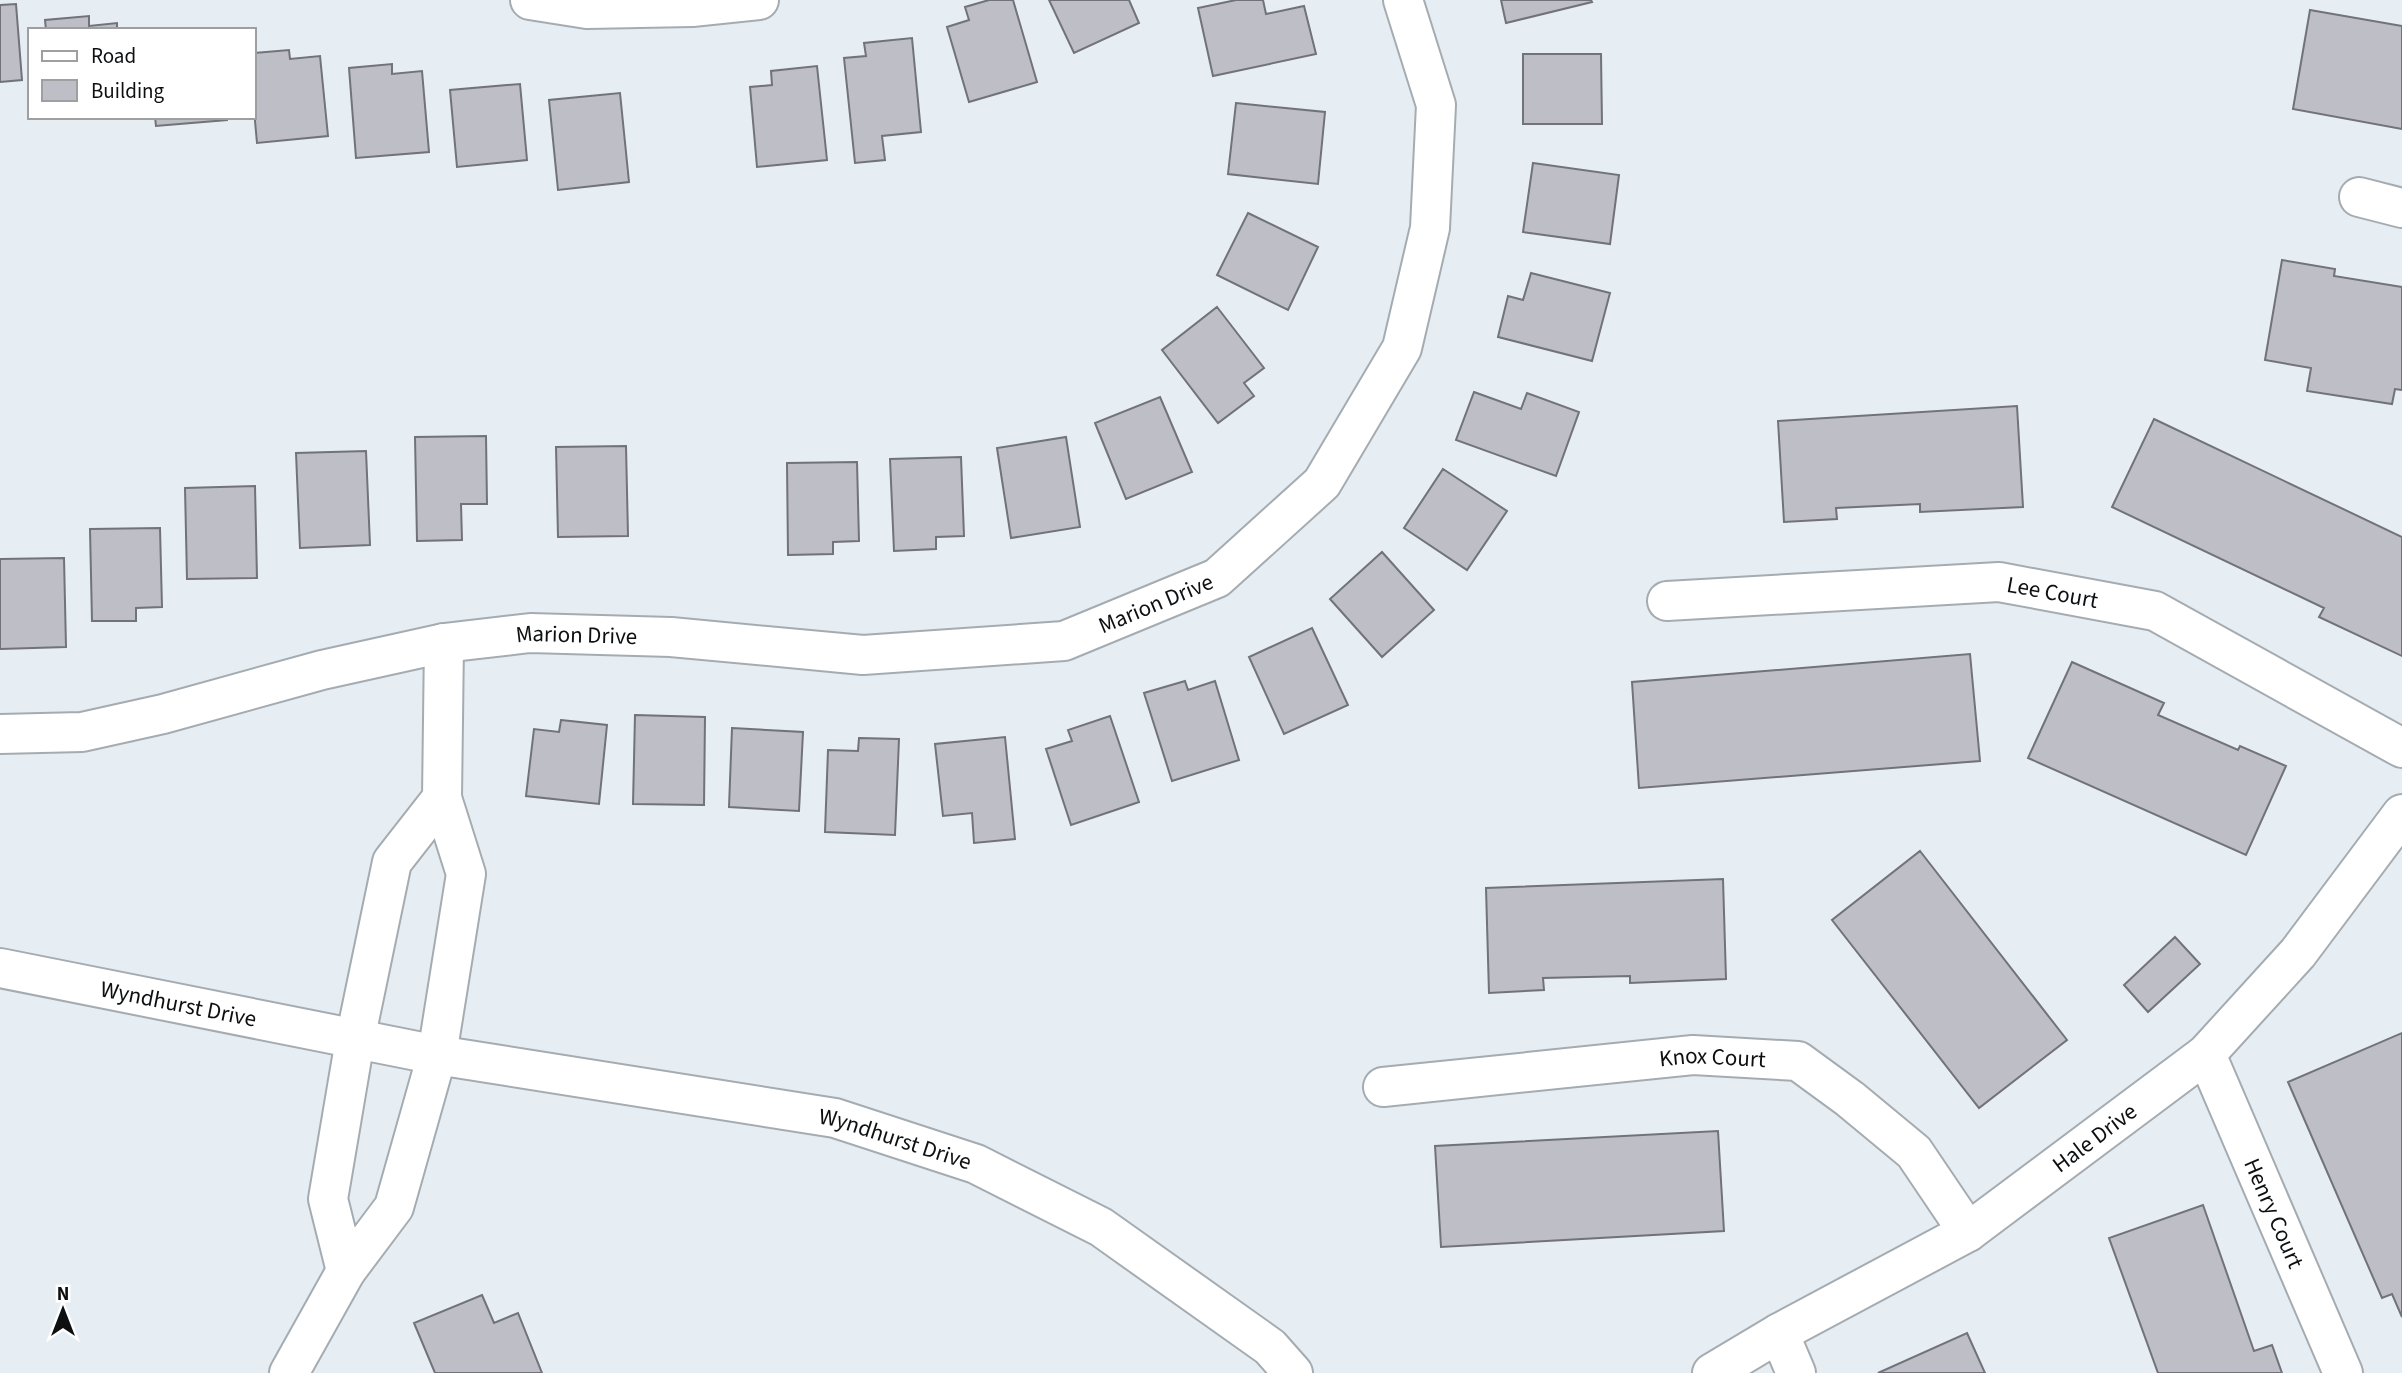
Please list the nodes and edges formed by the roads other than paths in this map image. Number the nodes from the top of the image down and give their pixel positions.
1 (530, 0) edge
2 (759, 0) edge
3 (1403, 0) edge
4 (2359, 197) dead end
5 (2402, 208) edge
6 (1667, 601) dead end
7 (444, 643) junction
8 (0, 734) edge
9 (2402, 748) edge
10 (442, 798) junction
11 (2402, 814) edge
12 (0, 968) edge
13 (355, 1040) junction
14 (2206, 1054) junction
15 (436, 1055) junction
16 (1383, 1087) dead end
17 (1968, 1232) junction
18 (346, 1271) junction
19 (1779, 1333) junction
20 (289, 1373) edge
21 (1293, 1373) edge
22 (1712, 1373) edge
23 (1796, 1373) edge
24 (2343, 1373) edge

1 - 2 street
3 - 7 street, Marion Drive
4 - 5 street
6 - 9 street, Lee Court
7 - 8 street, Marion Drive
7 - 10 street
10 - 13 street
10 - 15 street
11 - 14 street, Hale Drive
12 - 13 street, Wyndhurst Drive
13 - 15 street, Wyndhurst Drive
13 - 18 street
14 - 17 street, Hale Drive
14 - 24 street, Henry Court
15 - 18 street
15 - 21 street, Wyndhurst Drive
16 - 17 street, Knox Court
17 - 19 street, Hale Drive
18 - 20 street
19 - 22 street, Hale Drive
19 - 23 street

